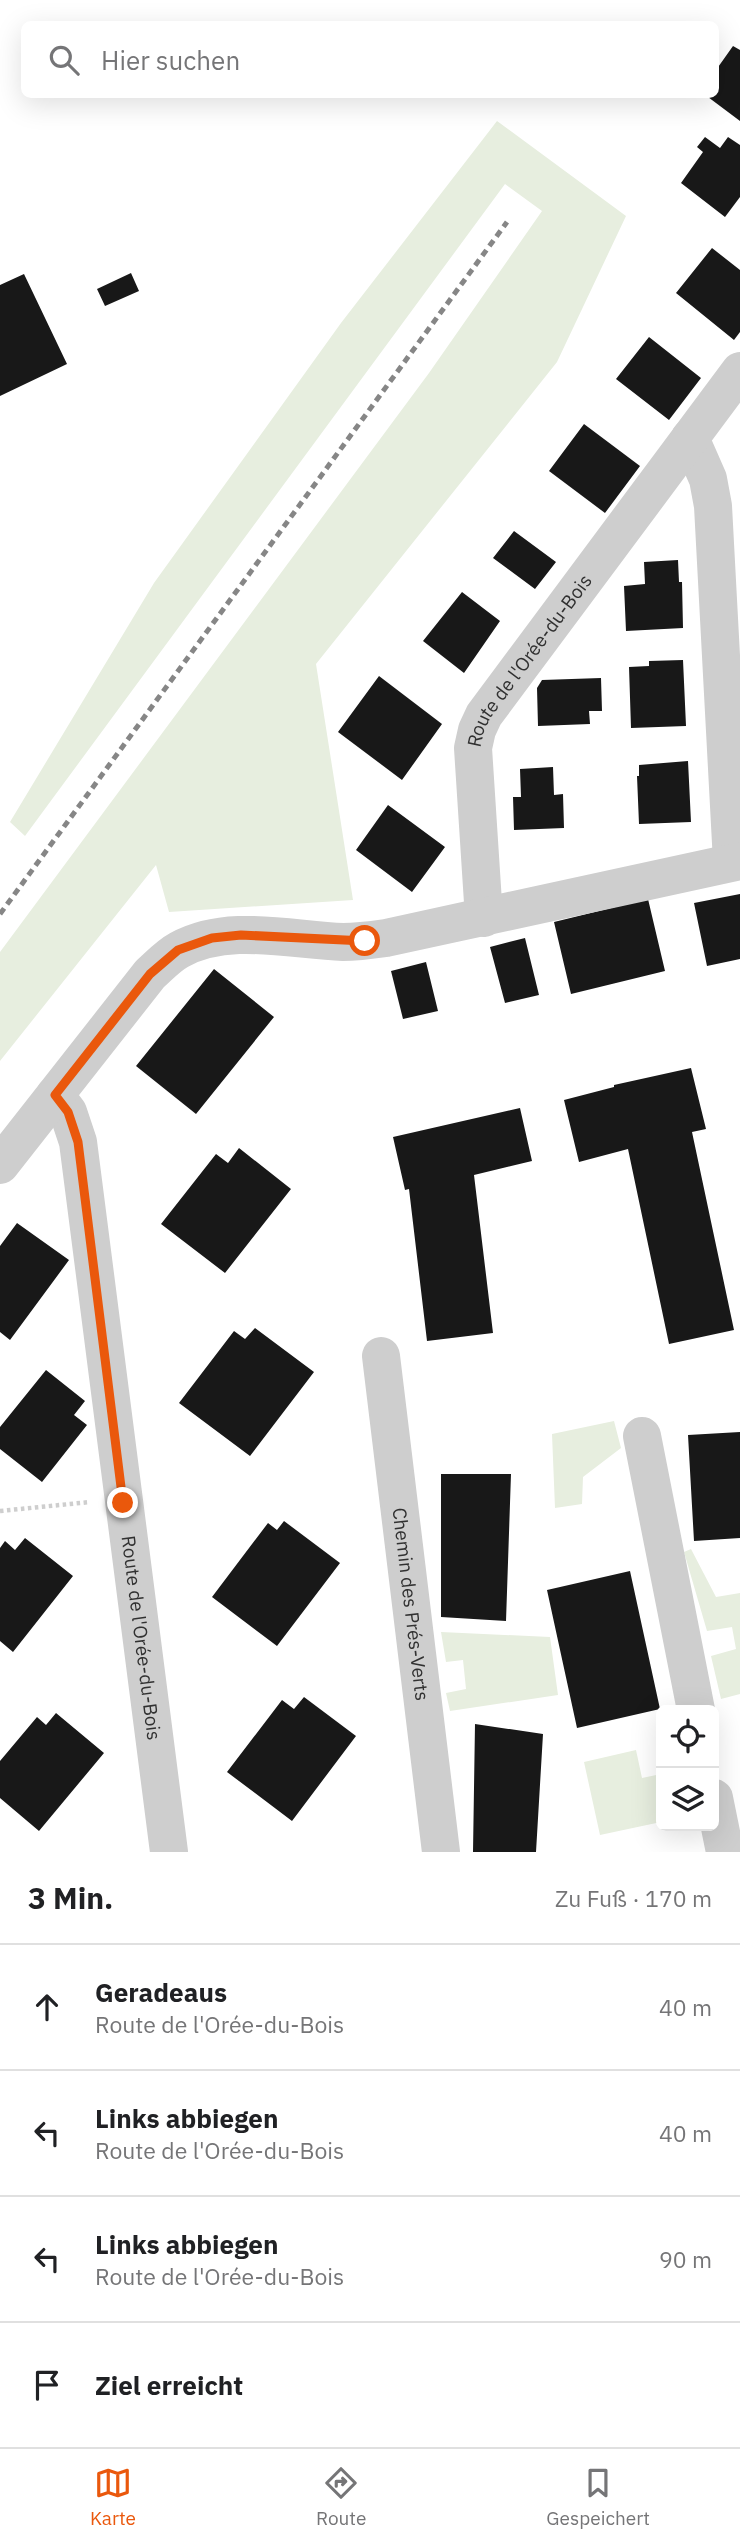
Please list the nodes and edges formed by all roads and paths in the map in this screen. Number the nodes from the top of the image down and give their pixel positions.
1 (740, 371) edge
2 (690, 438) junction
3 (736, 861) edge
4 (484, 918) junction
5 (55, 1095) junction
6 (0, 1165) edge
7 (381, 1356) dead end
8 (642, 1436) dead end
9 (62, 1505) dead end
10 (0, 1511) edge
11 (695, 1705) edge
12 (719, 1823) edge
13 (169, 1852) edge
14 (441, 1852) edge
15 (725, 1852) edge

1 - 2 street, Route de l'Orée-du-Bois
2 - 3 street
2 - 4 street, Route de l'Orée-du-Bois
3 - 4 street
4 - 5 street
5 - 6 street
5 - 13 street, Route de l'Orée-du-Bois
7 - 14 street, Chemin des Prés-Verts
8 - 11 street
9 - 10 path
12 - 15 street

